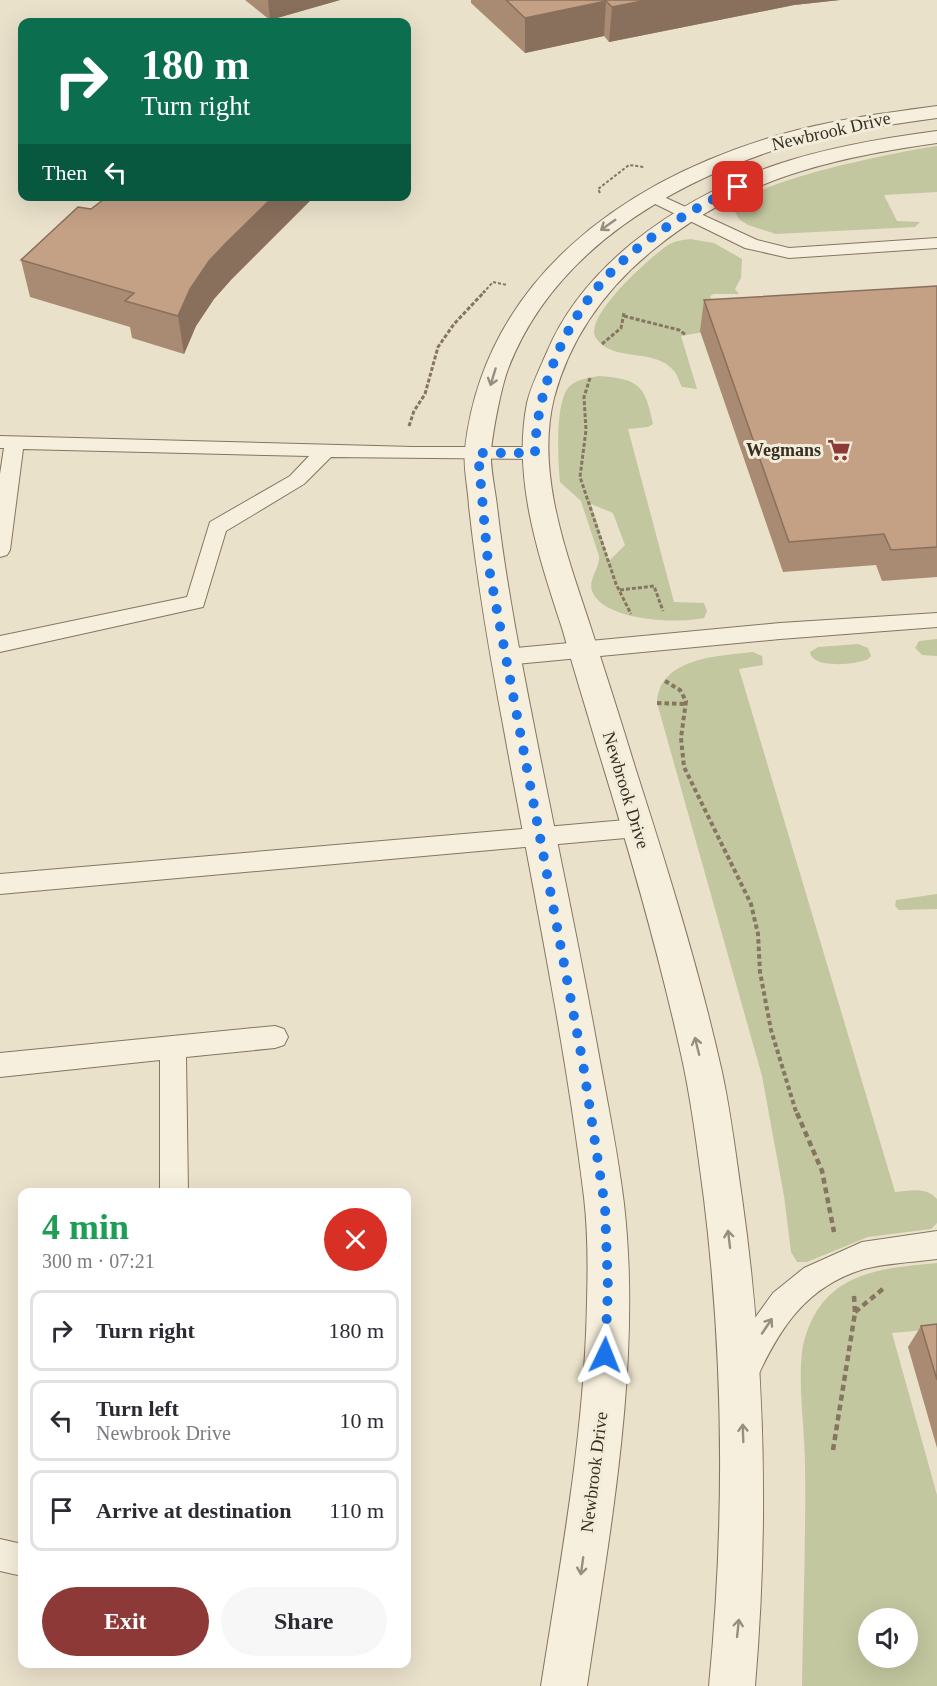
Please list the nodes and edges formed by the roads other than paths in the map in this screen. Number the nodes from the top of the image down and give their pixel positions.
1 (937, 112) edge
2 (937, 137) edge
3 (651, 196) junction
4 (687, 213) junction
5 (937, 243) edge
6 (7, 442) edge
7 (326, 451) junction
8 (478, 453) junction
9 (535, 453) junction
10 (0, 550) edge
11 (937, 620) edge
12 (0, 644) edge
13 (584, 651) junction
14 (506, 657) junction
15 (637, 828) junction
16 (539, 835) junction
17 (0, 884) edge
18 (275, 1037) dead end
19 (173, 1047) junction
20 (0, 1065) edge
21 (174, 1188) edge
22 (937, 1245) edge
23 (741, 1378) junction
24 (0, 1555) edge
25 (18, 1559) edge
26 (564, 1686) edge
27 (732, 1686) edge

1 - 3 street, Newbrook Drive
2 - 4 street, Newbrook Drive
3 - 4 lane
3 -> 8 street, Newbrook Drive
4 - 5 lane
4 - 9 street, Newbrook Drive
6 - 7 lane
6 - 10 lane
7 - 8 lane
7 - 12 lane
8 - 9 lane
8 - 14 street, Newbrook Drive
9 - 13 street, Newbrook Drive
11 - 13 lane
13 - 14 lane
13 - 15 street, Newbrook Drive
14 - 16 street, Newbrook Drive
15 - 16 lane
23 -> 15 street, Newbrook Drive
16 - 17 lane
16 -> 26 street, Newbrook Drive
18 - 19 lane
19 - 20 lane
19 - 21 lane
23 -> 22 lane
27 -> 23 street, Newbrook Drive
24 - 25 lane

